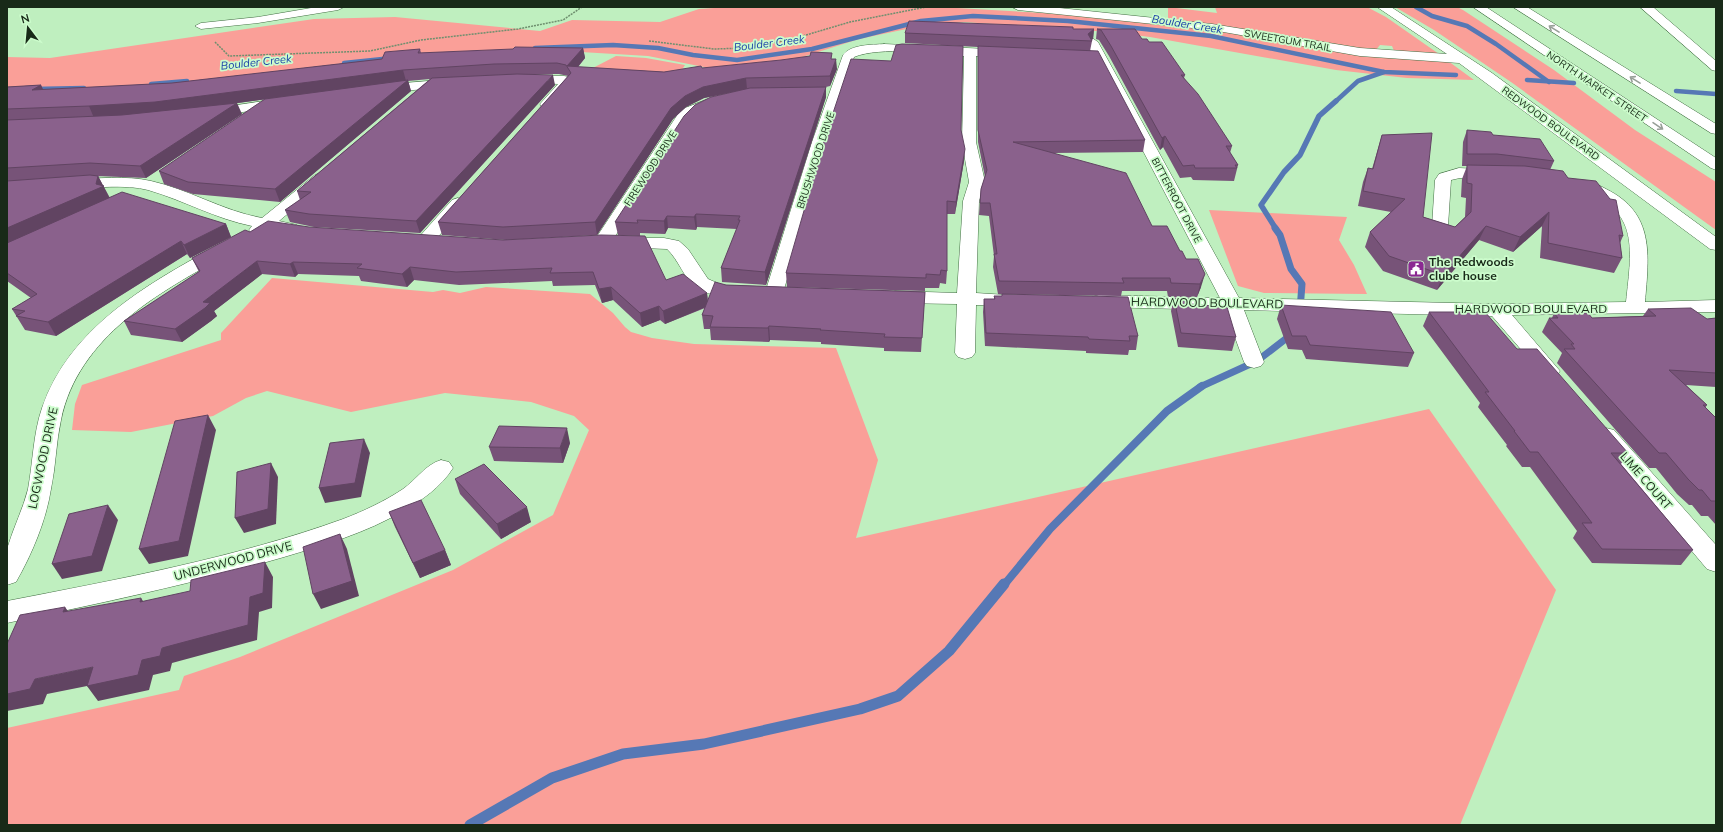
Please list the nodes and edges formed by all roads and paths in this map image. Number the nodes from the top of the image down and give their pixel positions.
1 (338, 7) edge
2 (582, 7) edge
3 (926, 7) edge
4 (1018, 7) edge
5 (1383, 7) edge
6 (1479, 7) edge
7 (1519, 7) edge
8 (1646, 7) edge
9 (201, 26) joint
10 (650, 41) dead end
11 (1092, 42) edge
12 (970, 52) junction
13 (1017, 54) edge
14 (1462, 59) junction
15 (1716, 67) edge
16 (514, 79) edge
17 (467, 82) edge
18 (429, 85) junction
19 (365, 91) edge
20 (297, 100) edge
21 (712, 103) edge
22 (268, 104) junction
23 (406, 106) edge
24 (198, 114) edge
25 (538, 114) edge
26 (240, 123) edge
27 (1716, 130) edge
28 (1716, 164) edge
29 (333, 168) edge
30 (168, 173) edge
31 (1512, 176) edge
32 (1561, 181) edge
33 (53, 185) edge
34 (149, 185) junction
35 (470, 190) edge
36 (127, 197) edge
37 (265, 225) junction
38 (1440, 226) edge
39 (307, 232) edge
40 (446, 242) edge
41 (596, 242) joint
42 (1716, 245) edge
43 (874, 296) edge
44 (967, 300) junction
45 (1029, 300) edge
46 (1083, 301) edge
47 (1233, 304) junction
48 (1635, 308) junction
49 (1497, 310) junction
50 (1713, 310) edge
51 (965, 353) dead end
52 (1254, 362) dead end
53 (1563, 386) edge
54 (1594, 421) edge
55 (441, 468) dead end
56 (1716, 562) edge
57 (7, 576) edge
58 (7, 612) edge

1 - 9 street
2 - 9 path
3 - 10 path
4 - 14 street, SWEETGUM TRAIL
5 - 14 street, REDWOOD BOULEVARD
6 -> 28 street, NORTH MARKET STREET
27 -> 7 street, NORTH MARKET STREET
8 - 15 street
11 - 47 street, BITTERROOT DRIVE
12 - 13 street
12 - 41 street, BRUSHWOOD DRIVE
12 - 44 street
14 - 42 street, REDWOOD BOULEVARD
16 - 25 street
17 - 18 street
18 - 19 street
18 - 23 street
20 - 22 street
21 - 41 street, FIREWOOD DRIVE
22 - 24 street
22 - 26 street
29 - 37 street, LOGWOOD DRIVE
30 - 34 street
31 - 38 street
32 - 48 street
33 - 34 street
34 - 36 street
34 - 37 street
35 - 40 street
37 - 39 street
37 - 57 street, LOGWOOD DRIVE
43 - 44 street
44 - 45 street
44 - 51 street
46 - 47 street, HARDWOOD BOULEVARD
47 - 49 street, HARDWOOD BOULEVARD
47 - 52 street, BITTERROOT DRIVE
48 - 49 street, HARDWOOD BOULEVARD
48 - 50 street, HARDWOOD BOULEVARD
49 - 53 street
54 - 56 street, LIME COURT
55 - 58 street, UNDERWOOD DRIVE

